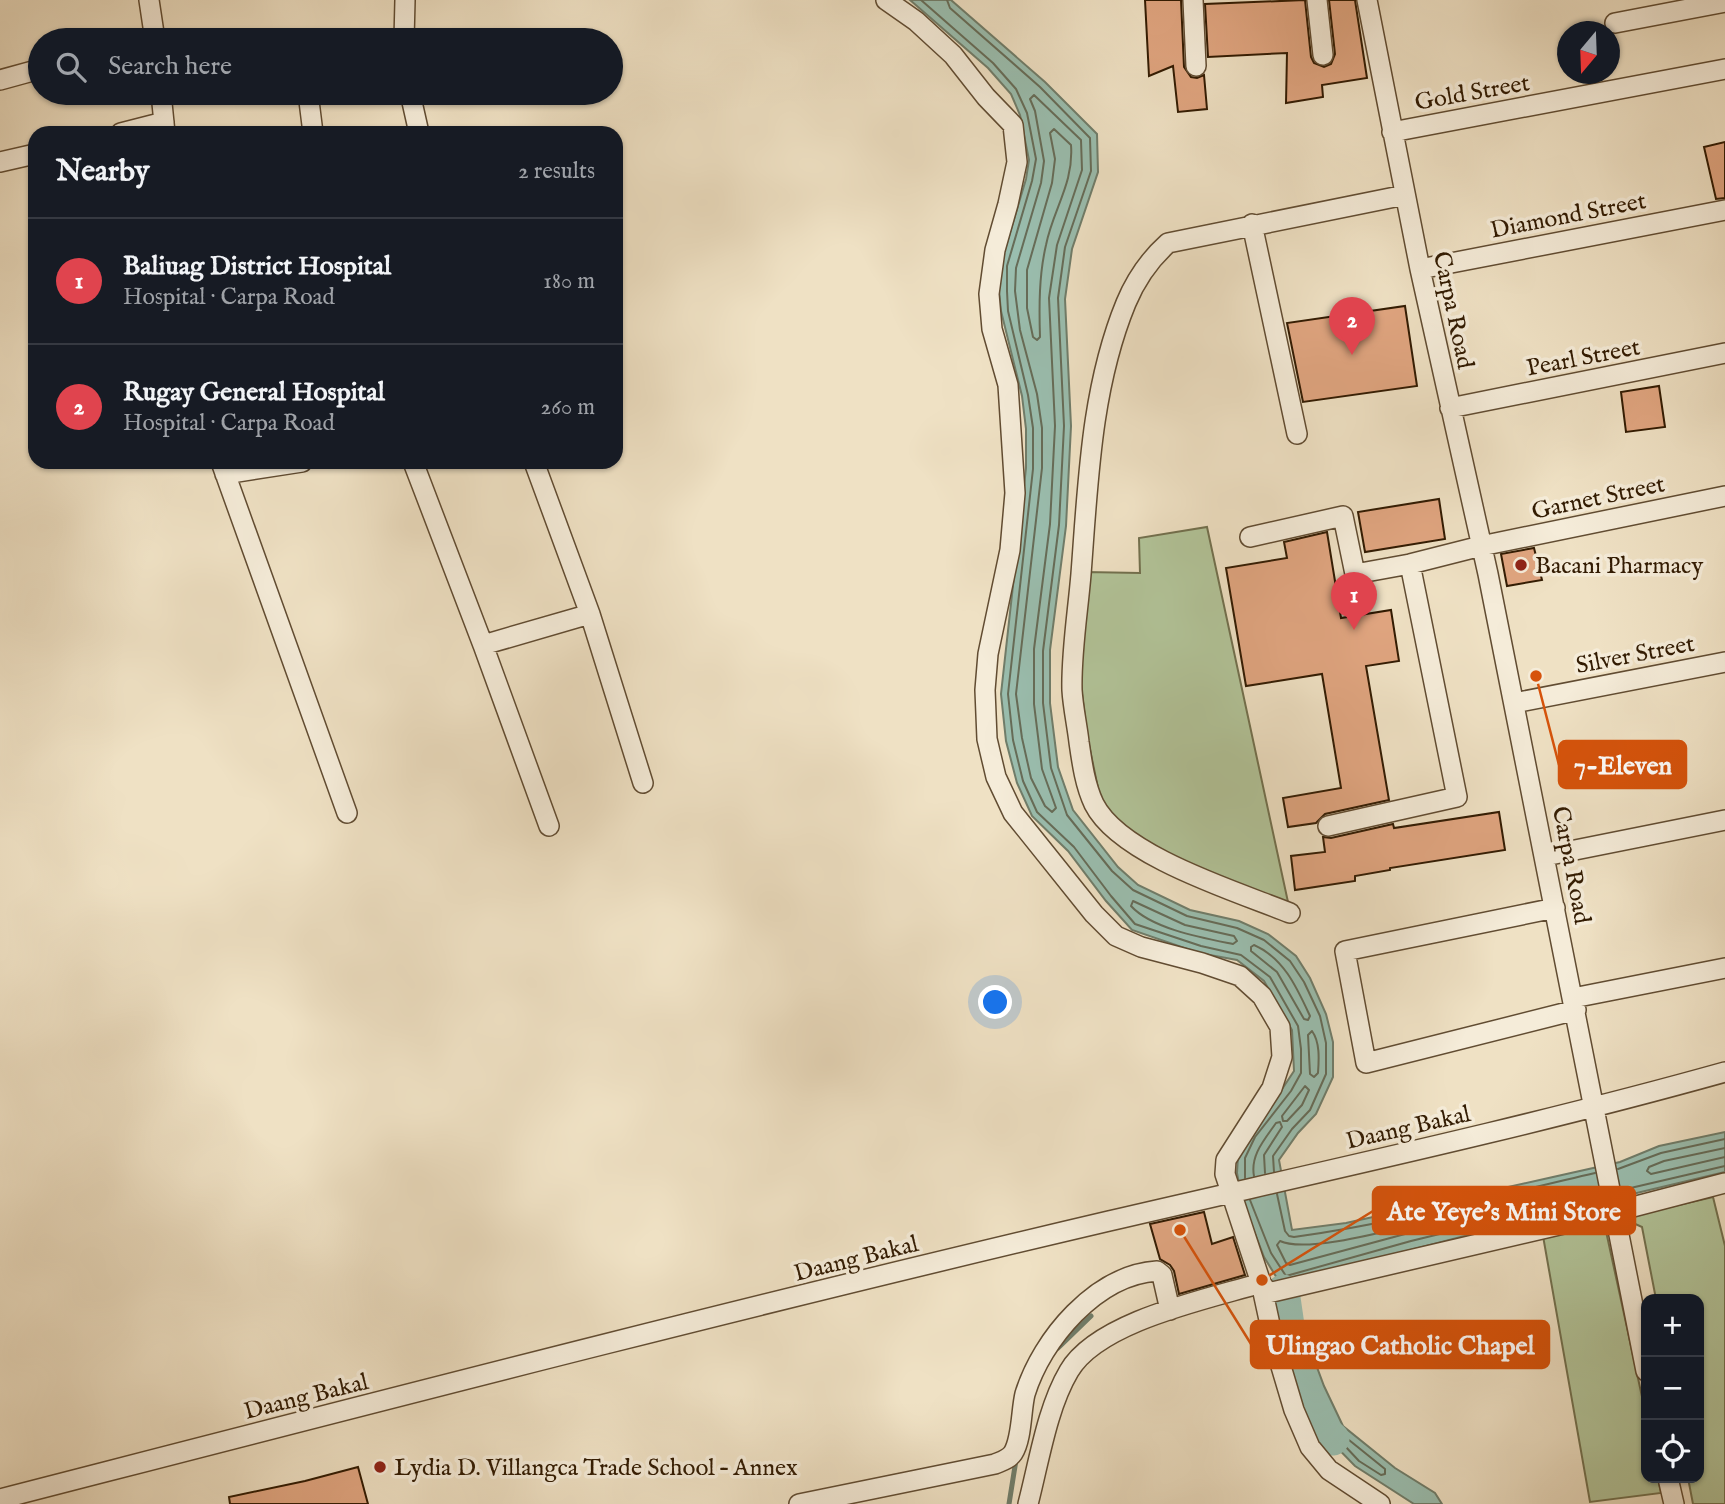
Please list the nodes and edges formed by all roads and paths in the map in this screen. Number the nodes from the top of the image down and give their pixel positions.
1 (149, 0) edge
2 (405, 0) edge
3 (886, 0) edge
4 (1193, 0) edge
5 (1317, 0) edge
6 (1367, 0) edge
7 (1725, 2) edge
8 (1620, 22) edge
9 (150, 28) edge
10 (404, 28) edge
11 (1323, 55) dead end
12 (1196, 66) dead end
13 (1725, 69) edge
14 (28, 72) edge
15 (0, 80) edge
16 (162, 105) edge
17 (310, 105) edge
18 (413, 105) edge
19 (165, 126) edge
20 (312, 126) edge
21 (417, 126) edge
22 (1392, 131) junction
23 (28, 156) edge
24 (0, 162) edge
25 (1405, 195) junction
26 (1725, 210) edge
27 (1252, 224) junction
28 (1420, 269) junction
29 (1725, 354) edge
30 (1450, 408) junction
31 (1297, 435) dead end
32 (223, 469) edge
33 (416, 469) edge
34 (537, 469) edge
35 (1725, 496) edge
36 (1250, 537) dead end
37 (1481, 546) junction
38 (1410, 564) junction
39 (590, 614) junction
40 (483, 645) junction
41 (1725, 662) edge
42 (1514, 703) junction
43 (643, 783) dead end
44 (347, 813) dead end
45 (1725, 820) edge
46 (549, 826) dead end
47 (1328, 826) dead end
48 (1545, 856) junction
49 (1555, 908) junction
50 (1290, 913) dead end
51 (1725, 968) edge
52 (1574, 1004) junction
53 (1725, 1072) edge
54 (1595, 1108) junction
55 (1725, 1183) edge
56 (1236, 1192) junction
57 (1612, 1208) junction
58 (1272, 1288) junction
59 (1170, 1310) junction
60 (1643, 1357) edge
61 (1669, 1483) edge
62 (0, 1499) edge
63 (799, 1504) edge
64 (1028, 1504) edge
65 (1380, 1504) edge
66 (1674, 1504) edge

1 - 9 street
2 - 10 street
3 - 56 street
4 - 12 street
5 - 11 street
6 - 22 street, Carpa Road
7 - 8 street
13 - 22 street, Gold Street
14 - 15 street
16 - 19 street
17 - 20 street
18 - 21 street
22 - 25 street, Carpa Road
23 - 24 street
25 - 27 street
25 - 28 street, Carpa Road
26 - 28 street, Diamond Street
27 - 31 street
27 - 50 street
28 - 30 street, Carpa Road
29 - 30 street, Pearl Street
30 - 37 street, Carpa Road
32 - 44 street
33 - 40 street
34 - 39 street
35 - 37 street, Garnet Street
36 - 38 street, Garnet Street
37 - 38 street, Garnet Street
37 - 42 street, Carpa Road
38 - 47 street
39 - 40 street
39 - 43 street
40 - 46 street
41 - 42 street, Silver Street
42 - 48 street, Carpa Road
45 - 48 street
48 - 49 street, Carpa Road
49 - 52 street, Carpa Road
49 - 52 street
51 - 52 street
52 - 54 street, Carpa Road
53 - 54 street, Daang Bakal
54 - 56 street, Daang Bakal
54 - 57 street, Carpa Road
55 - 57 street
56 - 58 street
56 - 62 street, Daang Bakal
57 - 58 street
57 - 60 street, Carpa Road
58 - 59 street
58 - 65 street
59 - 63 street
59 - 64 street
61 - 66 street

